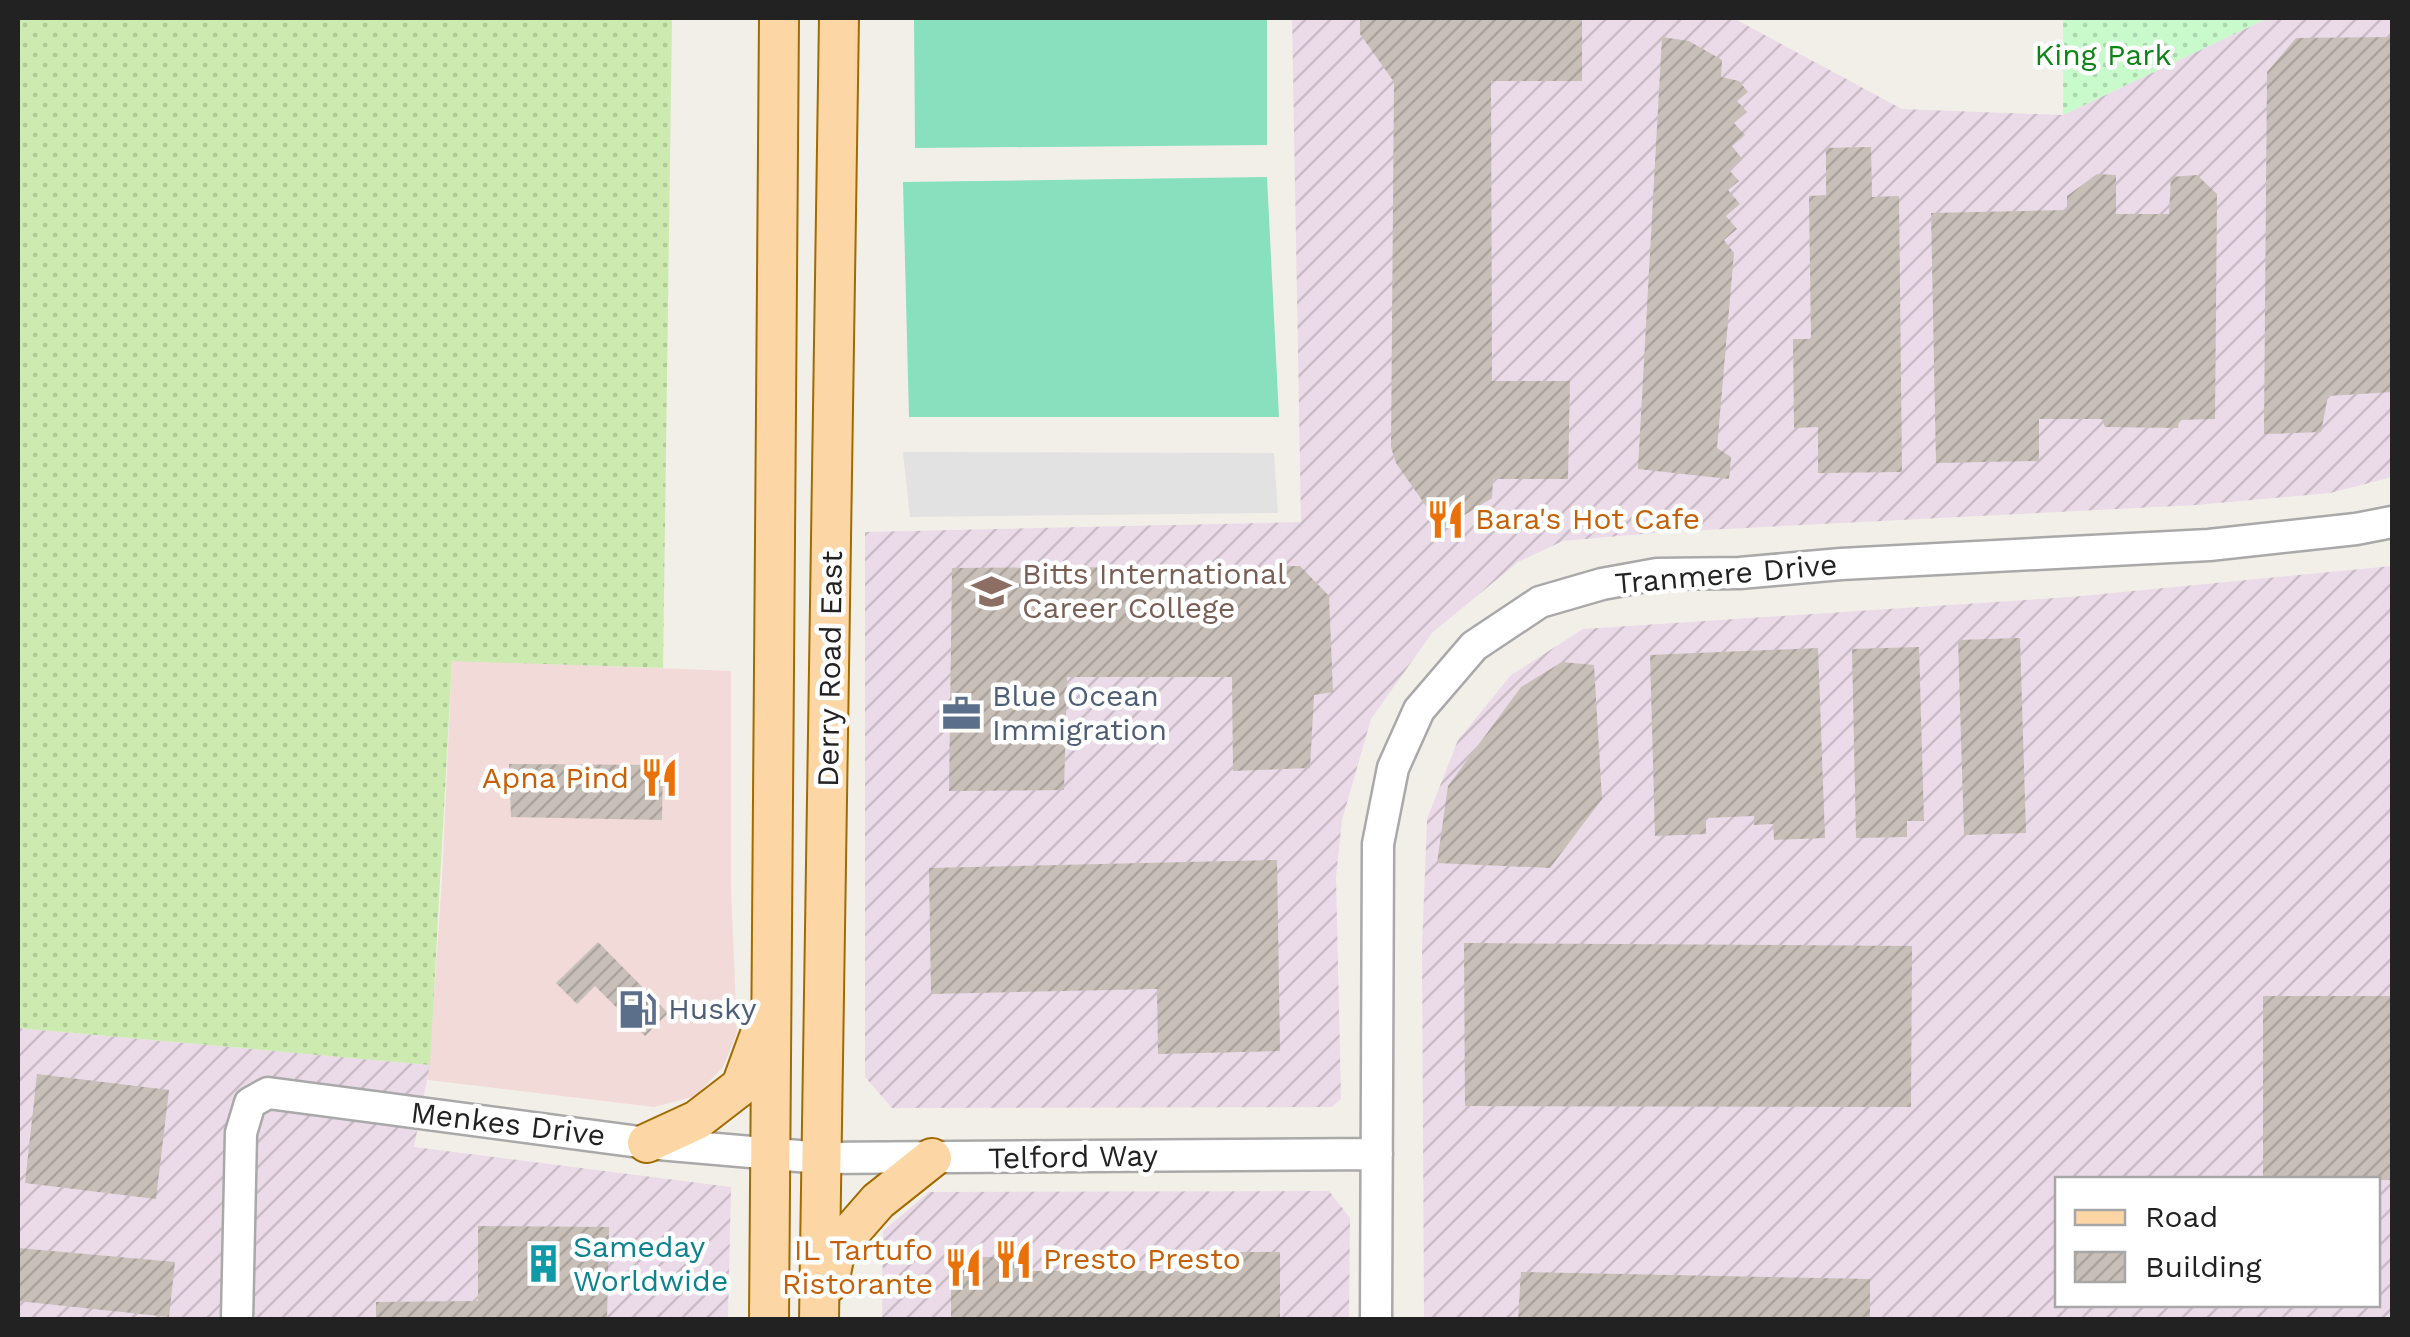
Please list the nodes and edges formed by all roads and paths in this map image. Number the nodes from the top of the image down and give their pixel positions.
1 (779, 18) edge
2 (839, 18) edge
3 (839, 84) junction
4 (779, 85) junction
5 (2392, 522) edge
6 (770, 1009) junction
7 (648, 1143) junction
8 (769, 1152) junction
9 (1377, 1154) junction
10 (821, 1158) junction
11 (932, 1158) junction
12 (237, 1320) edge
13 (769, 1320) edge
14 (820, 1320) edge
15 (1376, 1320) edge

1 - 4 main road, Derry Road East
2 - 3 main road, Derry Road East
3 - 4 main road
3 - 10 main road, Derry Road East
4 - 6 main road, Derry Road East
5 - 9 street, Tranmere Drive
6 - 7 main road
6 - 8 main road, Derry Road East
7 - 8 street, Menkes Drive
7 - 12 street, Menkes Drive
8 - 10 street, Telford Way
8 - 13 main road, Derry Road East
9 - 11 street, Telford Way
9 - 15 street, Tranmere Drive
10 - 11 street, Telford Way
10 - 14 main road, Derry Road East
11 - 14 main road

